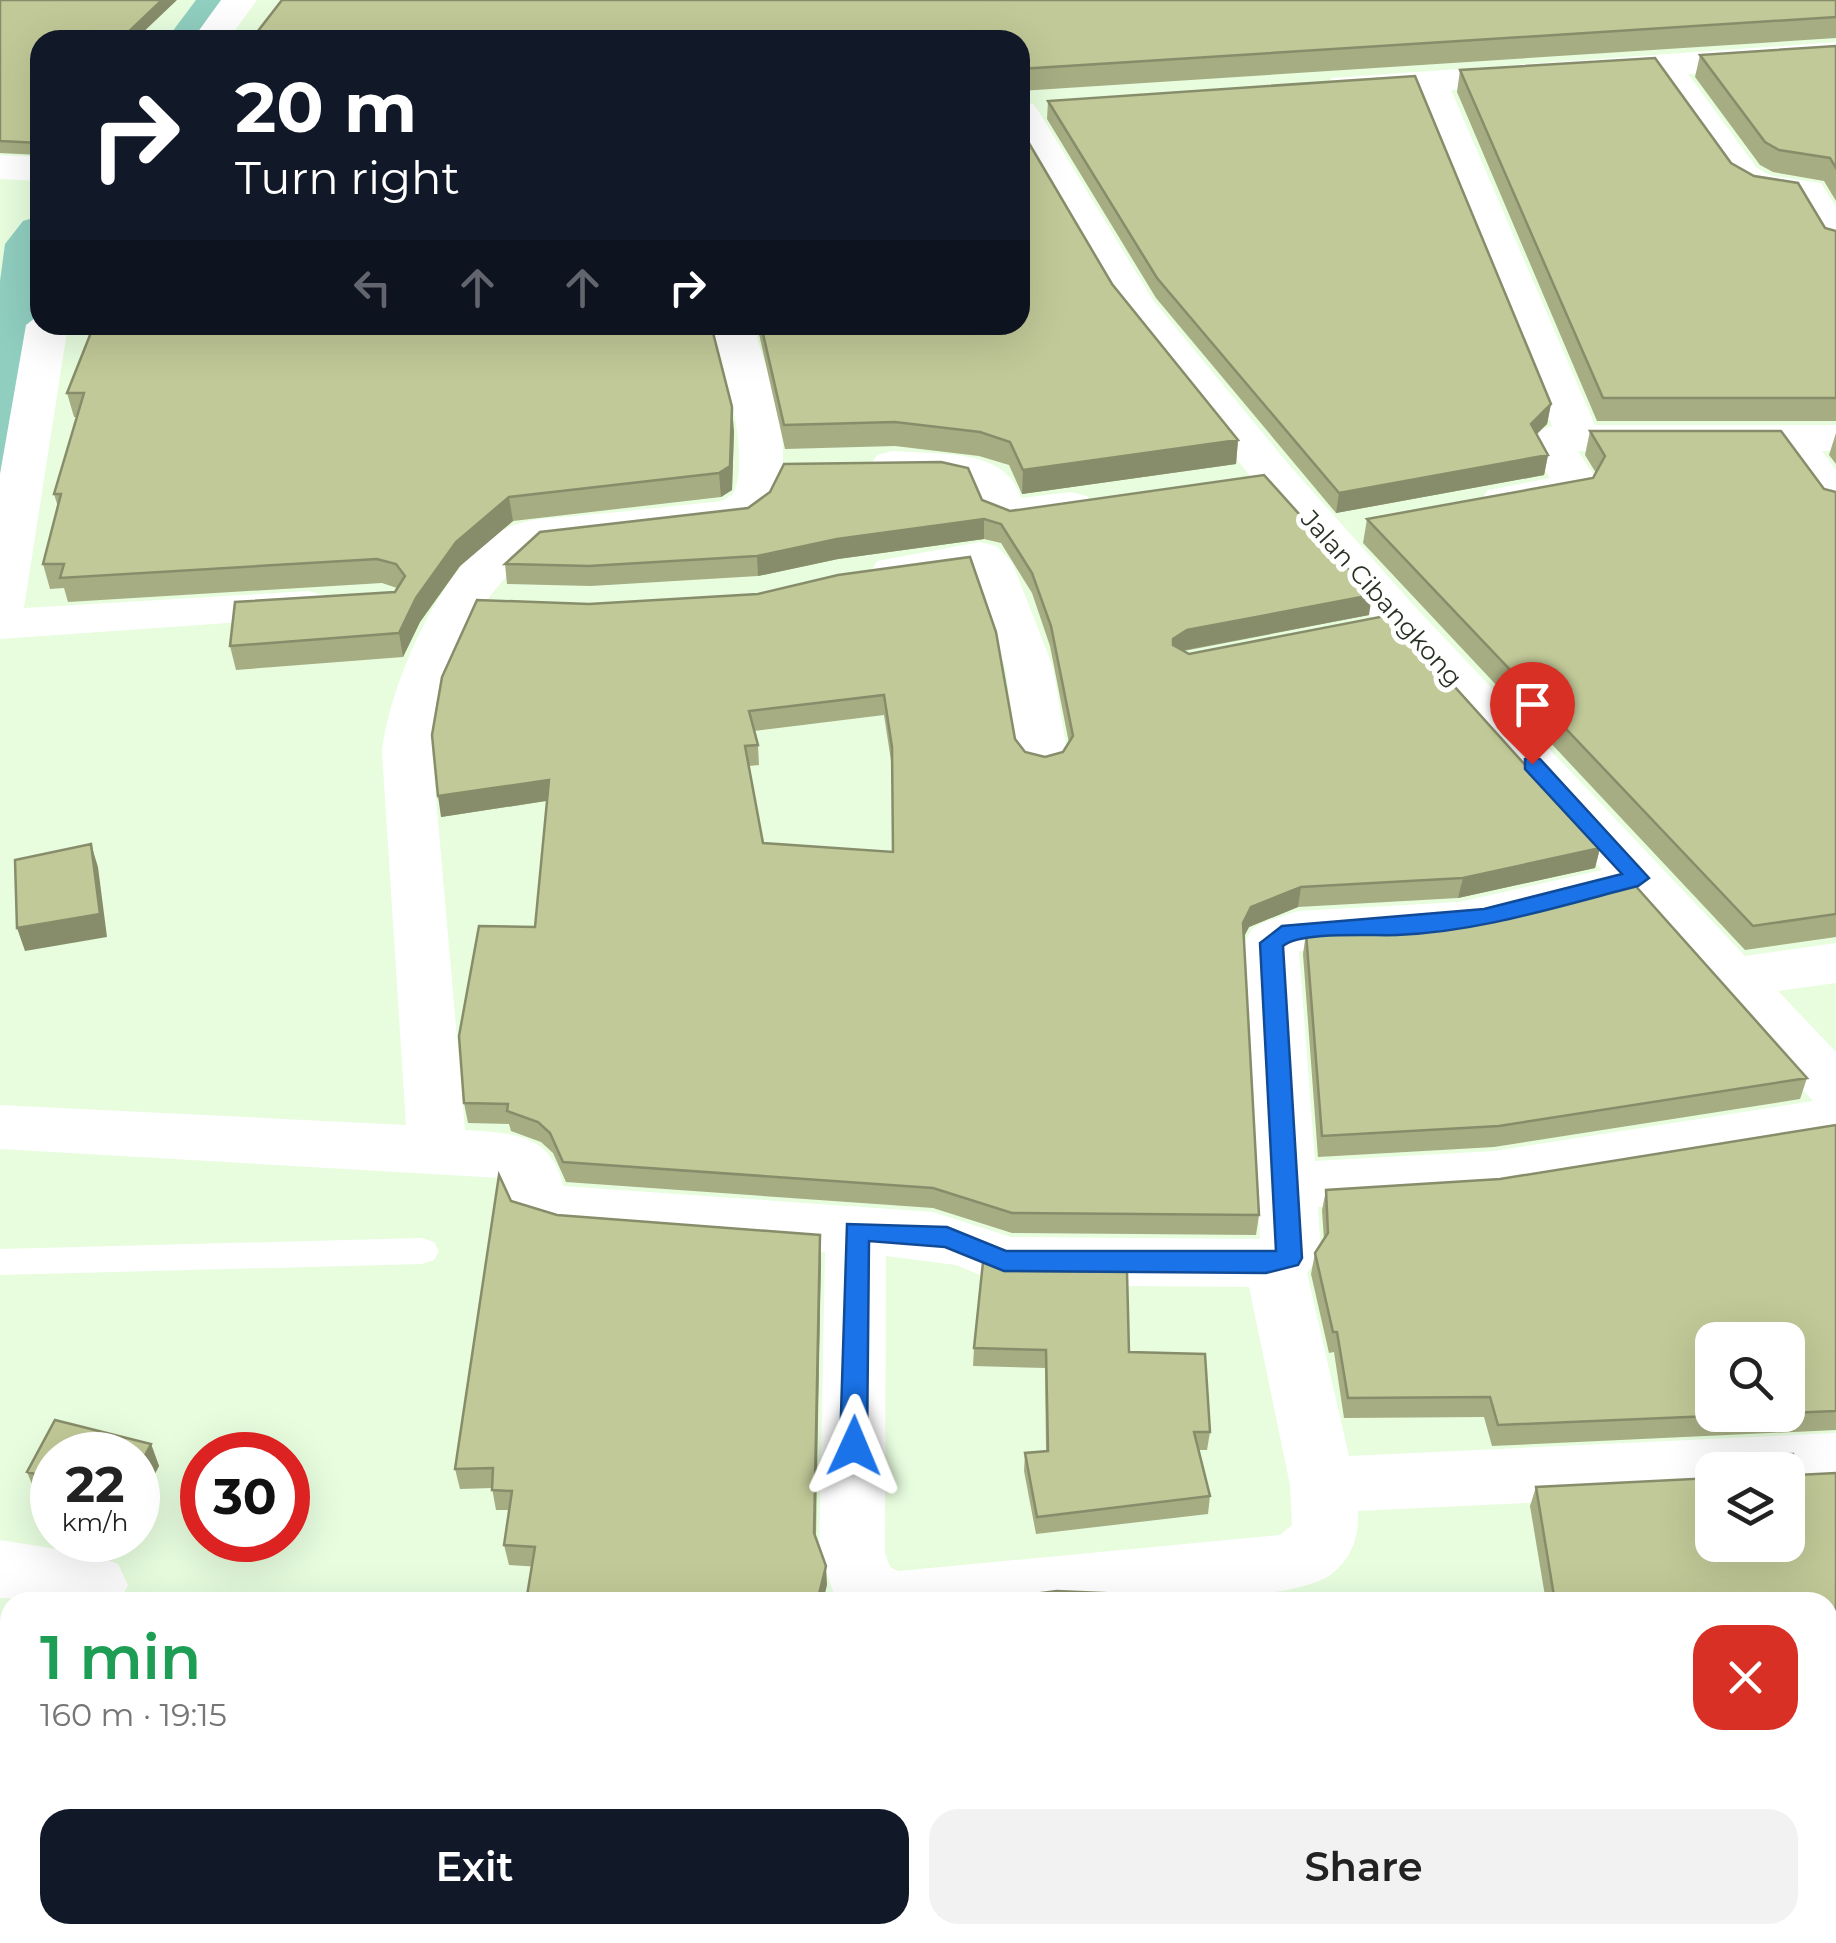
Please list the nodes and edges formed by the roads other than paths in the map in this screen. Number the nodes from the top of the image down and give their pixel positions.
1 (239, 0) edge
2 (217, 30) edge
3 (1836, 53) edge
4 (1666, 68) junction
5 (1429, 81) junction
6 (1315, 88) edge
7 (1030, 108) edge
8 (0, 168) edge
9 (30, 169) edge
10 (1836, 240) edge
11 (45, 335) edge
12 (734, 335) edge
13 (1578, 436) junction
14 (1789, 438) junction
15 (1836, 438) edge
16 (855, 465) edge
17 (1274, 476) junction
18 (1218, 483) edge
19 (1114, 501) edge
20 (1836, 501) edge
21 (1458, 508) edge
22 (848, 576) edge
23 (464, 601) junction
24 (516, 603) edge
25 (344, 604) edge
26 (0, 612) edge
27 (0, 624) edge
28 (1042, 757) edge
29 (1638, 878) junction
30 (1836, 963) edge
31 (1730, 978) junction
32 (1836, 1089) edge
33 (1836, 1118) edge
34 (0, 1127) edge
35 (437, 1150) junction
36 (1287, 1184) junction
37 (856, 1230) junction
38 (422, 1250) dead end
39 (0, 1262) edge
40 (1274, 1262) junction
41 (1836, 1460) edge
42 (1322, 1484) junction
43 (0, 1569) edge
44 (94, 1585) dead end
45 (874, 1592) edge
46 (1059, 1592) edge

1 - 2 street
3 - 4 street
4 - 5 street
4 - 10 street
5 - 6 street
5 - 13 street
7 - 17 street, Jalan Cibangkong
8 - 9 street
11 - 26 street
12 - 23 street
13 - 14 street
13 - 21 street
14 - 15 street
14 - 20 street
16 - 19 street
17 - 18 street
17 - 29 street, Jalan Cibangkong
22 - 28 street
23 - 24 street
23 - 35 street
25 - 27 street
29 - 31 street, Jalan Cibangkong
29 - 36 street
30 - 31 street
31 - 32 street, Jalan Cibangkong
33 - 36 street
34 - 35 street
35 - 37 street
36 - 40 street
37 - 40 street
37 - 45 street
38 - 39 lane
40 - 42 street
41 - 42 street
42 - 46 street
43 - 44 street

